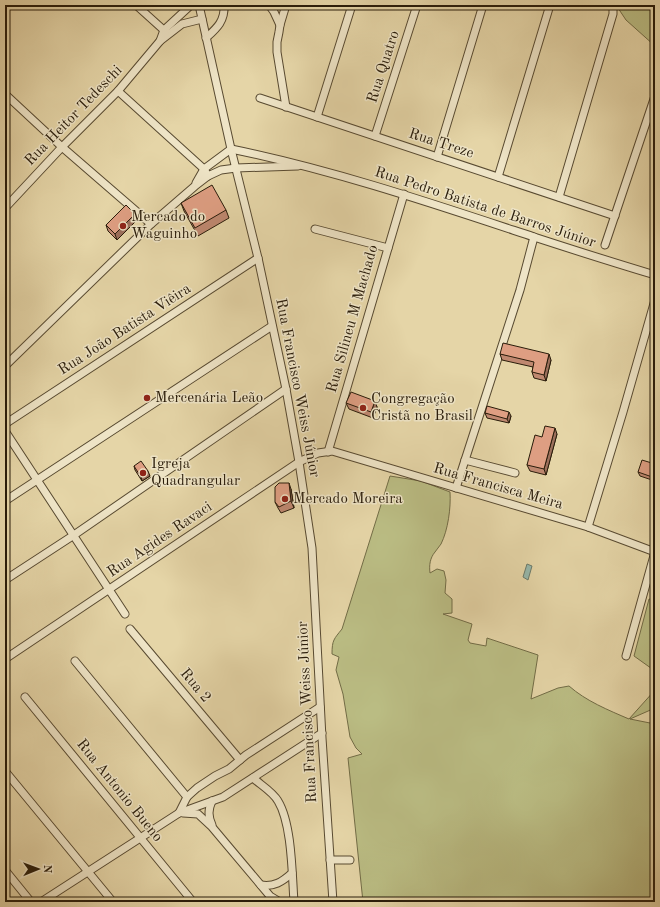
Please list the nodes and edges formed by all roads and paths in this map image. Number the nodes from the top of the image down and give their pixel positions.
1 (136, 5) edge
2 (191, 5) edge
3 (199, 5) edge
4 (269, 5) edge
5 (286, 5) edge
6 (352, 5) edge
7 (417, 5) edge
8 (483, 5) edge
9 (550, 5) edge
10 (611, 5) edge
11 (227, 6) edge
12 (202, 19) junction
13 (280, 25) junction
14 (166, 32) junction
15 (206, 38) junction
16 (118, 91) junction
17 (5, 94) edge
18 (655, 96) edge
19 (260, 98) dead end
20 (286, 107) junction
21 (317, 117) junction
22 (375, 136) junction
23 (62, 146) junction
24 (231, 149) junction
25 (436, 156) junction
26 (306, 166) junction
27 (236, 168) junction
28 (204, 169) junction
29 (208, 176) junction
30 (498, 177) junction
31 (195, 186) junction
32 (404, 194) junction
33 (5, 196) edge
34 (559, 197) junction
35 (11, 201) junction
36 (5, 208) edge
37 (615, 216) junction
38 (151, 224) junction
39 (315, 229) dead end
40 (534, 237) junction
41 (605, 245) dead end
42 (388, 248) junction
43 (258, 258) junction
44 (655, 275) edge
45 (655, 300) edge
46 (272, 326) junction
47 (5, 366) edge
48 (286, 389) junction
49 (5, 424) edge
50 (5, 431) edge
51 (330, 451) junction
52 (465, 460) junction
53 (299, 462) junction
54 (514, 473) dead end
55 (37, 479) junction
56 (456, 488) junction
57 (5, 501) edge
58 (588, 526) junction
59 (74, 535) junction
60 (655, 552) edge
61 (5, 580) edge
62 (110, 589) junction
63 (125, 614) dead end
64 (130, 629) dead end
65 (626, 656) dead end
66 (5, 659) edge
67 (75, 661) dead end
68 (25, 697) dead end
69 (320, 707) junction
70 (322, 733) junction
71 (240, 760) junction
72 (5, 771) edge
73 (253, 778) junction
74 (187, 797) junction
75 (212, 801) junction
76 (179, 813) junction
77 (212, 827) junction
78 (140, 838) junction
79 (330, 860) junction
80 (350, 860) dead end
81 (5, 870) edge
82 (88, 872) junction
83 (292, 873) junction
84 (261, 885) junction
85 (31, 902) edge
86 (41, 902) edge
87 (113, 902) edge
88 (193, 902) edge
89 (280, 902) edge
90 (294, 902) edge
91 (333, 902) edge

1 - 14 street
2 - 14 street, Rua Heitor Tedeschi
3 - 12 street, Rua Francisco Weiss Júnior
4 - 13 street
5 - 13 street
6 - 21 street
7 - 22 street, Rua Quatro
8 - 25 street
9 - 30 street
10 - 34 street
11 - 15 street
12 - 14 street
12 - 15 street, Rua Francisco Weiss Júnior
13 - 20 street
14 - 16 street, Rua Heitor Tedeschi
15 - 24 street, Rua Francisco Weiss Júnior
16 - 23 street, Rua Heitor Tedeschi
16 - 28 street
17 - 23 street
18 - 37 street
19 - 20 street, Rua Treze
20 - 21 street, Rua Treze
21 - 22 street, Rua Treze
22 - 25 street, Rua Treze
23 - 35 street, Rua Heitor Tedeschi
23 - 38 street
24 - 26 street, Rua Pedro Batista de Barros Júnior
24 - 27 street, Rua Francisco Weiss Júnior
24 - 28 street
25 - 30 street, Rua Treze
26 - 27 street, Rua Pedro Batista de Barros Júnior
26 - 32 street, Rua Pedro Batista de Barros Júnior
27 - 29 street, Rua Pedro Batista de Barros Júnior
27 - 43 street, Rua Francisco Weiss Júnior
28 - 29 street
28 - 31 street
29 - 31 street, Rua Pedro Batista de Barros Júnior
30 - 34 street, Rua Treze
31 - 38 street, Rua Pedro Batista de Barros Júnior
32 - 40 street, Rua Pedro Batista de Barros Júnior
32 - 42 street, Rua Silineu M Machado
33 - 35 street
34 - 37 street, Rua Treze
35 - 36 street, Rua Heitor Tedeschi
37 - 41 street
38 - 47 street, Rua Pedro Batista de Barros Júnior
39 - 42 street
40 - 44 street, Rua Pedro Batista de Barros Júnior
40 - 52 street
42 - 51 street, Rua Silineu M Machado
43 - 46 street, Rua Francisco Weiss Júnior
43 - 49 street, Rua João Batista Viêira
45 - 58 street
46 - 48 street, Rua Francisco Weiss Júnior
46 - 55 street
48 - 53 street, Rua Francisco Weiss Júnior
48 - 59 street
50 - 55 street
51 - 53 street, Rua Agides Ravaci
51 - 56 street, Rua Francisca Meira
52 - 54 street
52 - 56 street
53 - 62 street, Rua Agides Ravaci
53 - 69 street, Rua Francisco Weiss Júnior
55 - 57 street
55 - 59 street
56 - 58 street, Rua Francisca Meira
58 - 60 street, Rua Francisca Meira
59 - 61 street
59 - 62 street
60 - 65 street
62 - 63 street
62 - 66 street, Rua Agides Ravaci
64 - 71 street, Rua 2
67 - 74 street
68 - 78 street, Rua Antonio Bueno
69 - 70 street, Rua Francisco Weiss Júnior
69 - 71 street
70 - 73 street
70 - 79 street, Rua Francisco Weiss Júnior
71 - 74 street
72 - 82 street
73 - 75 street
73 - 83 street
74 - 76 street
75 - 76 street
75 - 77 street
76 - 77 street
76 - 78 street
77 - 84 street
78 - 82 street
78 - 88 street, Rua Antonio Bueno
79 - 80 street
79 - 91 street, Rua Francisco Weiss Júnior
81 - 85 street
82 - 86 street
82 - 87 street
83 - 84 street
83 - 90 street
84 - 89 street

